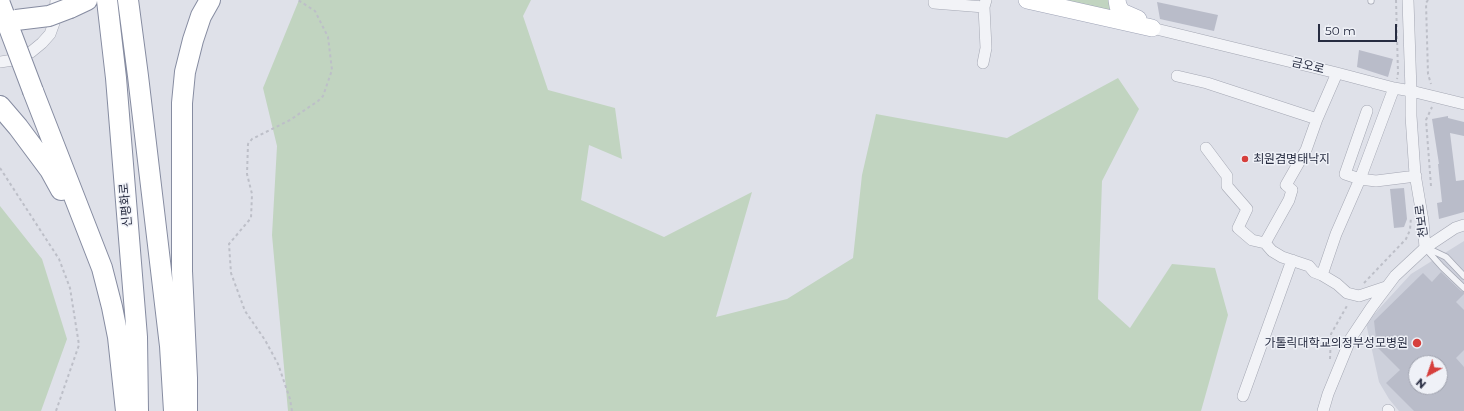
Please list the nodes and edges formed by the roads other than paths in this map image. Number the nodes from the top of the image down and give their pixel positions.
1 (106, 0) edge
2 (128, 0) edge
3 (210, 0) edge
4 (934, 0) edge
5 (1027, 0) edge
6 (1117, 0) edge
7 (1408, 0) edge
8 (71, 3) edge
9 (985, 3) edge
10 (0, 4) edge
11 (8, 19) edge
12 (1152, 28) junction
13 (0, 62) edge
14 (983, 64) dead end
15 (1337, 73) junction
16 (138, 76) junction
17 (1177, 76) dead end
18 (1395, 84) junction
19 (1411, 91) junction
20 (1464, 103) edge
21 (0, 106) edge
22 (1367, 111) dead end
23 (1317, 119) junction
24 (1206, 148) dead end
25 (1416, 176) junction
26 (1360, 179) junction
27 (1464, 225) edge
28 (1265, 243) junction
29 (1425, 248) junction
30 (1292, 260) junction
31 (1322, 275) junction
32 (1464, 276) edge
33 (1386, 288) junction
34 (1464, 288) edge
35 (112, 308) junction
36 (1243, 396) dead end
37 (126, 411) edge
38 (138, 411) edge
39 (162, 411) edge
40 (174, 411) edge
41 (187, 411) edge
42 (1323, 411) edge

1 - 38 highway, 신평화로
2 - 16 highway, 신평화로
3 - 41 highway
4 - 9 street
5 - 12 main road
6 - 12 main road
7 - 19 street, 천보로
8 - 11 highway, bridge
8 - 13 street
9 - 14 street
10 - 35 highway, bridge
12 - 15 street, 금오로
15 - 18 street, 금오로
15 - 23 street
16 - 39 highway, 신평화로
16 - 40 highway, 신평화로
17 - 23 street
18 - 19 street, 금오로
18 - 26 street
19 - 20 street, 금오로
19 - 25 street, 천보로
21 - 35 highway
22 - 26 street
23 - 28 street
24 - 28 street
25 - 26 street
25 - 29 street, 천보로
26 - 31 street
27 - 29 street
28 - 30 street
29 - 32 lane
29 - 33 street, 천보로
29 - 34 lane
30 - 31 street
30 - 36 street
31 - 33 street
33 - 42 street, 천보로
35 - 37 highway

